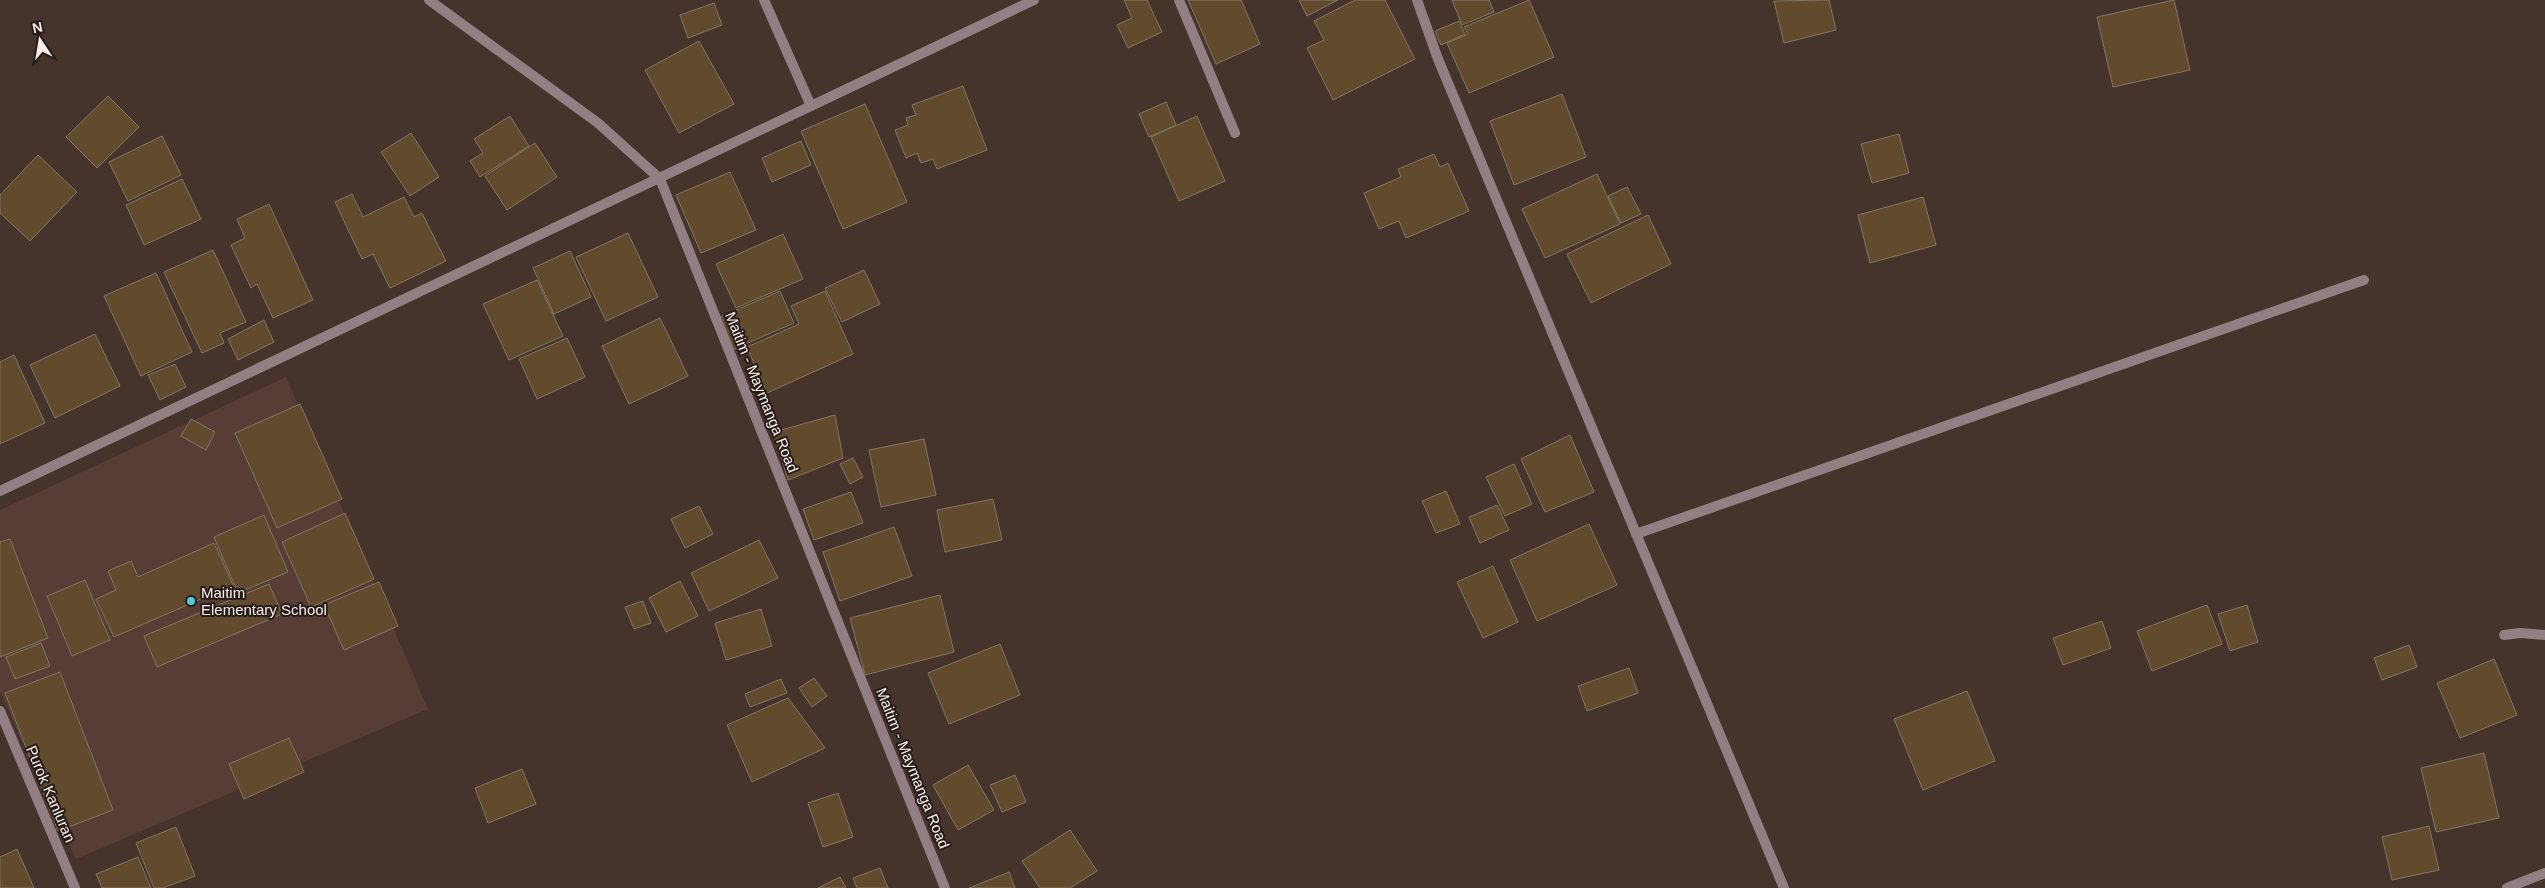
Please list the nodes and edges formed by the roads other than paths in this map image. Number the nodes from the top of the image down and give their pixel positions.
1 (429, 0) edge
2 (764, 0) edge
3 (1034, 0) edge
4 (1179, 0) edge
5 (1416, 0) edge
6 (811, 106) junction
7 (1235, 133) dead end
8 (660, 179) junction
9 (2364, 280) dead end
10 (0, 491) edge
11 (1636, 534) junction
12 (2504, 635) dead end
13 (2545, 635) edge
14 (0, 711) edge
15 (2545, 873) edge
16 (75, 888) edge
17 (945, 888) edge
18 (1784, 888) edge
19 (2507, 888) edge

1 - 8 street, Maitim - Maymanga Road
2 - 6 street
3 - 6 street
4 - 7 street
5 - 11 street
6 - 8 street
8 - 10 street
8 - 17 street, Maitim - Maymanga Road
9 - 11 street
11 - 18 street
12 - 13 street
14 - 16 street, Purok Kanluran
15 - 19 street

